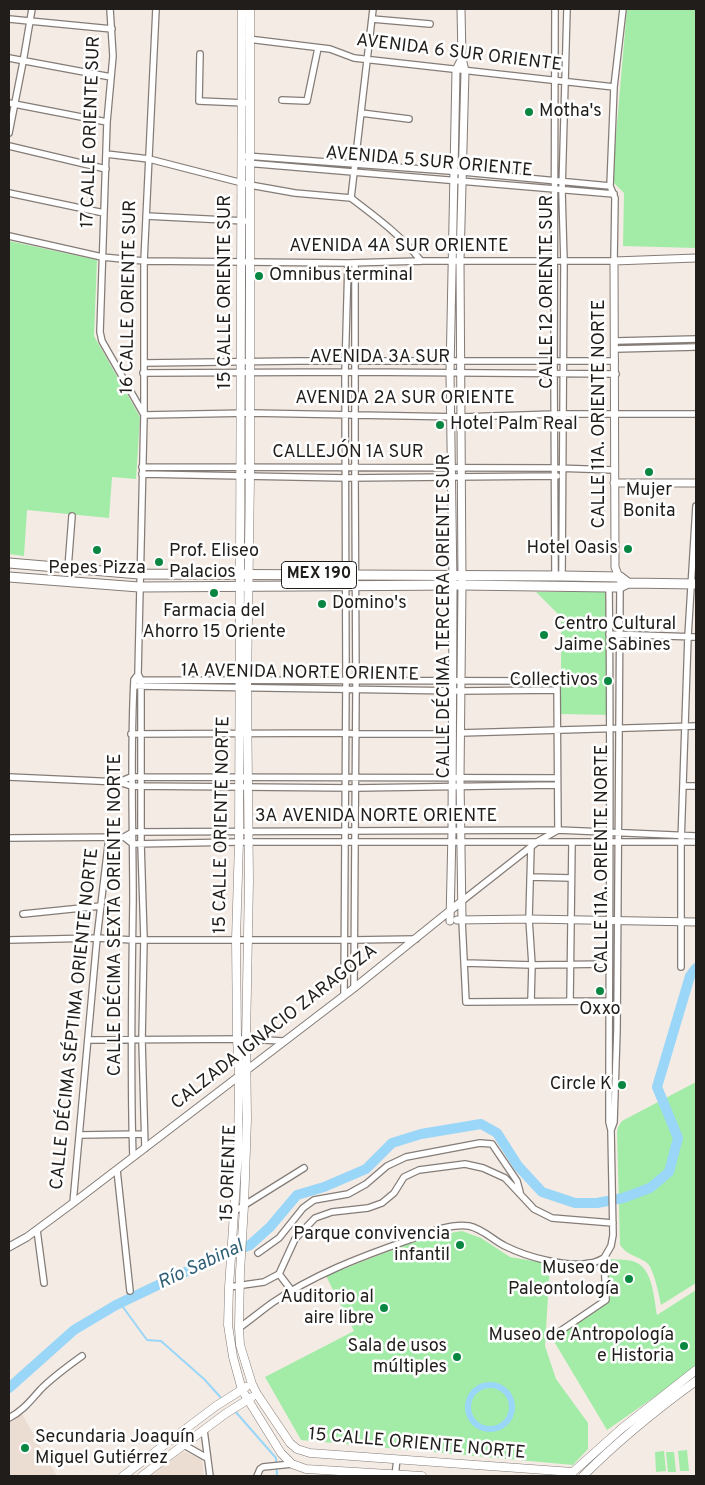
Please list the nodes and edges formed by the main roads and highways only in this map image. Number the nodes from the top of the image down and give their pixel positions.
1 (242, 9) edge
2 (250, 9) edge
3 (247, 38) junction
4 (245, 159) junction
5 (246, 361) junction
6 (246, 373) junction
7 (9, 563) edge
8 (244, 575) junction
9 (9, 577) edge
10 (457, 581) junction
11 (609, 582) junction
12 (694, 584) edge
13 (244, 587) junction
14 (243, 684) junction
15 (246, 1069) joint
16 (239, 1074) joint
17 (696, 1370) edge
18 (696, 1381) edge
19 (252, 1384) junction
20 (242, 1390) junction
21 (664, 1393) junction
22 (257, 1394) junction
23 (248, 1399) junction
24 (671, 1400) junction
25 (140, 1462) junction
26 (145, 1474) edge
27 (573, 1474) edge
28 (122, 1476) edge
29 (395, 1476) edge
30 (422, 1476) edge
31 (584, 1476) edge

1 - 3 main road, 15 CALLE ORIENTE SUR
2 - 3 main road, 15 CALLE ORIENTE SUR
3 - 4 main road, 15 CALLE ORIENTE SUR
3 - 4 main road, 15 CALLE ORIENTE SUR
4 - 5 main road, 15 CALLE ORIENTE SUR
4 - 5 main road, 15 CALLE ORIENTE SUR
5 - 6 main road, 15 CALLE ORIENTE SUR
6 - 8 main road, 15 CALLE ORIENTE SUR
6 - 8 main road, 15 CALLE ORIENTE SUR
7 - 8 main road, MEX 190
8 - 10 main road, MEX 190
8 - 13 main road, 15 CALLE ORIENTE NORTE
9 - 13 main road, MEX 190
10 - 11 main road, MEX 190
10 - 11 main road, MEX 190
10 - 13 main road, MEX 190
11 - 12 main road, MEX 190
13 - 14 main road, 15 CALLE ORIENTE NORTE
14 - 15 main road, 15 CALLE ORIENTE NORTE
14 - 16 main road, 15 CALLE ORIENTE NORTE
15 - 19 main road, 15 ORIENTE
16 - 20 main road, 15 ORIENTE
17 - 21 main road
18 - 24 main road
19 - 20 main road
19 - 22 main road, 15 ORIENTE
20 - 23 main road, 15 ORIENTE
20 - 25 main road
21 - 24 main road
21 - 27 main road
22 - 23 main road
22 - 27 main road, 15 CALLE ORIENTE NORTE
23 - 26 main road
23 - 29 main road, 15 CALLE ORIENTE NORTE
24 - 31 main road
25 - 26 main road
25 - 28 main road
29 - 30 main road, 15 CALLE ORIENTE NORTE

